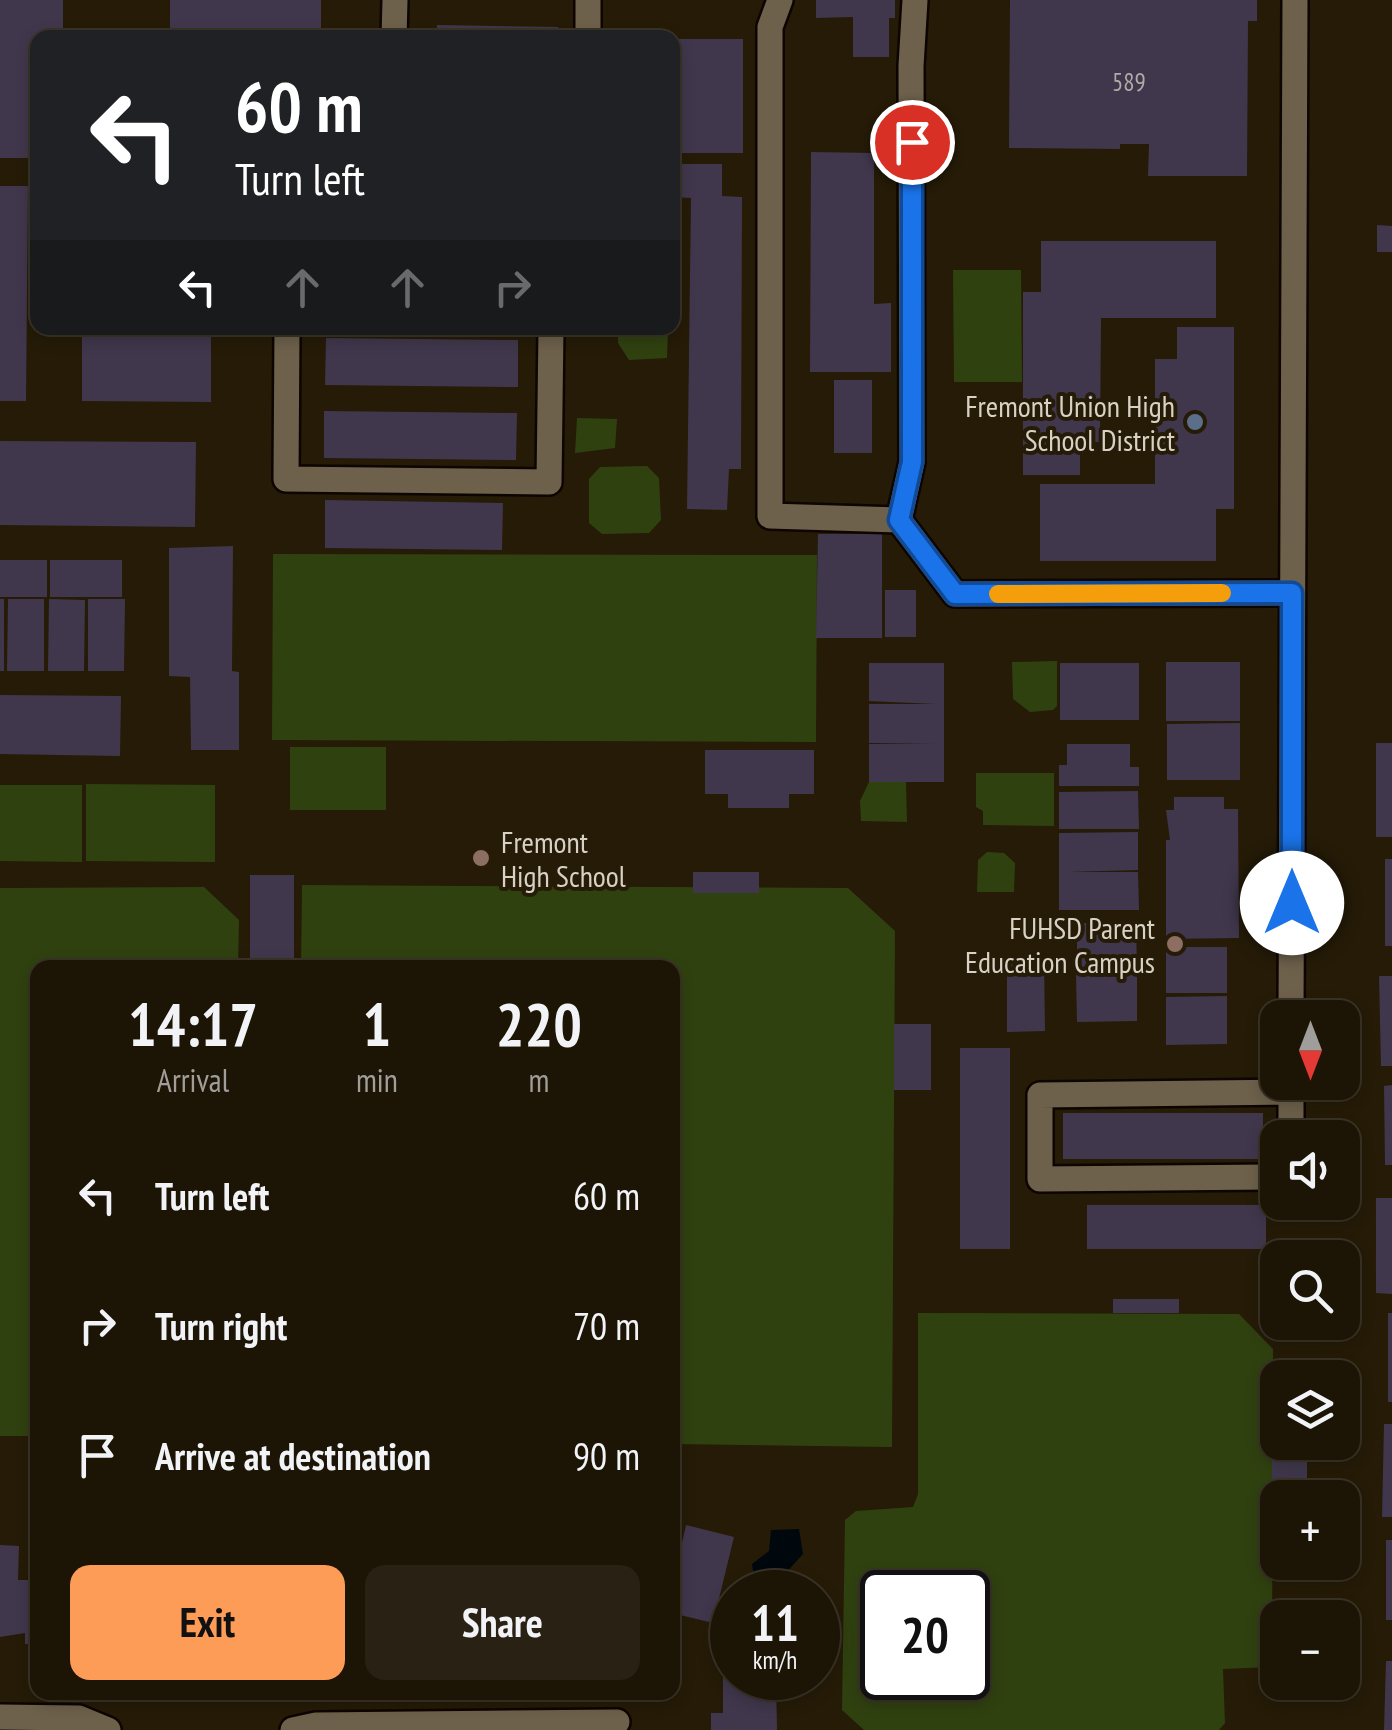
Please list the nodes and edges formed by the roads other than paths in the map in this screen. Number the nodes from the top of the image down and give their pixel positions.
1 (395, 0) edge
2 (588, 0) edge
3 (780, 0) edge
4 (915, 0) edge
5 (1295, 0) edge
6 (394, 30) edge
7 (588, 30) edge
8 (287, 335) edge
9 (550, 335) edge
10 (899, 520) junction
11 (1292, 593) junction
12 (1291, 1000) edge
13 (1260, 1088) edge
14 (1260, 1177) edge
15 (0, 1717) edge
16 (617, 1722) dead end
17 (108, 1730) edge
18 (292, 1730) edge

1 - 6 street
2 - 7 street
3 - 10 street
4 - 10 street
5 - 11 street
8 - 9 street
10 - 11 street
11 - 12 street
13 - 14 street
15 - 17 street
16 - 18 street

